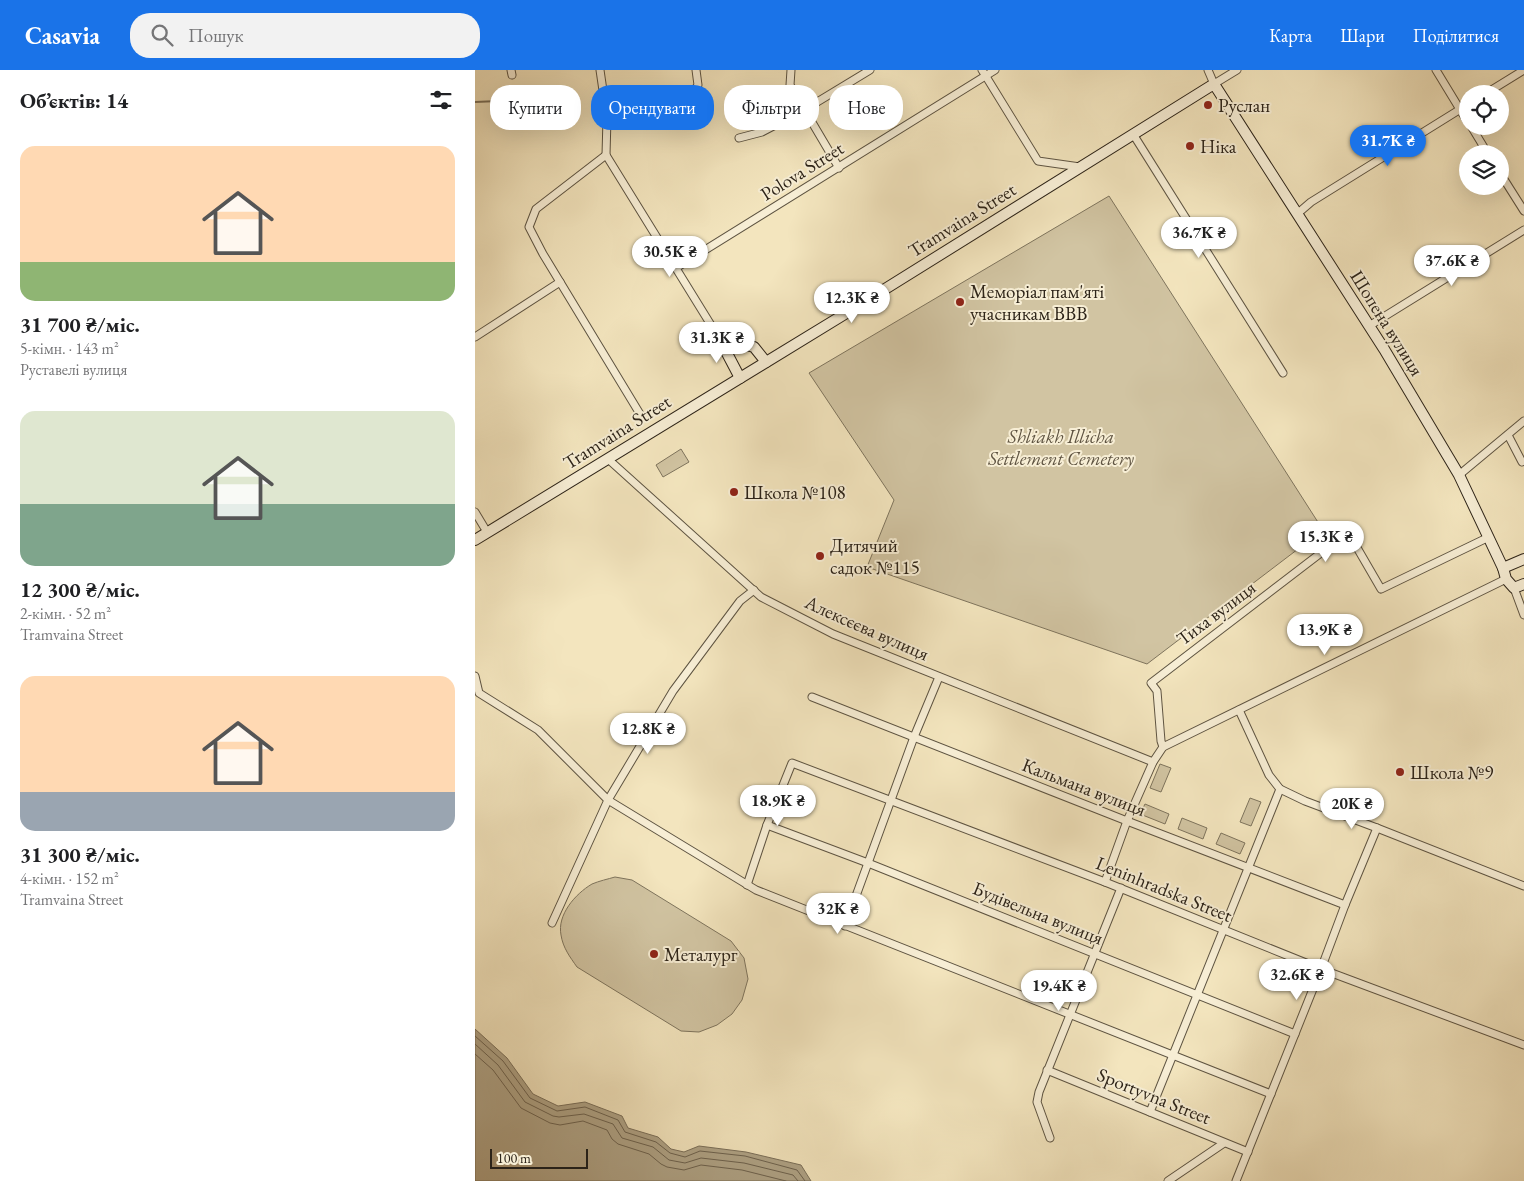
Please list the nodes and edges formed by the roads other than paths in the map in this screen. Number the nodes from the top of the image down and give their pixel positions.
1 (599, 70) edge
2 (696, 70) edge
3 (791, 70) edge
4 (870, 70) edge
5 (995, 70) edge
6 (1208, 70) edge
7 (1237, 70) edge
8 (1436, 70) edge
9 (1524, 70) edge
10 (984, 73) edge
11 (1214, 84) junction
12 (602, 85) edge
13 (698, 85) edge
14 (790, 85) edge
15 (1500, 85) edge
16 (819, 101) edge
17 (1459, 108) edge
18 (1459, 111) edge
19 (607, 130) edge
20 (767, 130) edge
21 (816, 130) edge
22 (1133, 134) junction
23 (739, 138) dead end
24 (606, 155) junction
25 (1080, 167) junction
26 (839, 168) junction
27 (1509, 187) edge
28 (1524, 211) edge
29 (1297, 214) junction
30 (1524, 230) edge
31 (676, 268) junction
32 (561, 282) junction
33 (1369, 326) junction
34 (475, 337) edge
35 (719, 338) junction
36 (766, 362) junction
37 (1283, 373) dead end
38 (740, 378) junction
39 (640, 414) dead end
40 (1524, 421) edge
41 (1507, 435) junction
42 (608, 458) junction
43 (1522, 462) dead end
44 (1459, 475) junction
45 (475, 512) edge
46 (487, 532) junction
47 (1489, 537) junction
48 (475, 540) edge
49 (1524, 559) edge
50 (1503, 568) junction
51 (1506, 580) junction
52 (1524, 584) edge
53 (1514, 588) junction
54 (754, 590) junction
55 (1524, 614) edge
56 (475, 676) edge
57 (939, 677) junction
58 (812, 697) dead end
59 (1239, 710) junction
60 (914, 737) junction
61 (1161, 749) junction
62 (1153, 762) junction
63 (1280, 789) junction
64 (608, 800) junction
65 (890, 801) junction
66 (1127, 821) junction
67 (767, 825) junction
68 (1377, 828) junction
69 (868, 863) junction
70 (1247, 867) junction
71 (1105, 882) junction
72 (747, 884) junction
73 (1524, 886) edge
74 (1121, 888) junction
75 (1345, 905) junction
76 (552, 923) dead end
77 (845, 926) junction
78 (1223, 929) junction
79 (1095, 953) junction
80 (1321, 969) junction
81 (1197, 993) junction
82 (1070, 1014) junction
83 (1295, 1034) junction
84 (1524, 1045) edge
85 (1172, 1054) junction
86 (1047, 1070) junction
87 (1271, 1094) junction
88 (1150, 1112) junction
89 (1050, 1138) dead end
90 (1224, 1143) junction
91 (1248, 1152) junction
92 (1168, 1181) edge
93 (1236, 1181) edge

1 - 12 street
2 - 13 street
3 - 14 street
4 - 16 street
5 - 10 street, Polova Street
6 - 11 street
7 - 11 street, Tramvaina Street
8 - 17 street
9 - 15 street
10 - 25 street
10 - 26 street, Polova Street
11 - 22 street, Tramvaina Street
11 - 29 street, Шопена вулиця
18 - 29 street
19 - 24 street
20 - 23 street
21 - 26 street
22 - 25 street, Tramvaina Street
22 - 37 street
24 - 31 street
24 - 32 street
25 - 36 street, Tramvaina Street
26 - 31 street, Polova Street
27 - 28 street
29 - 33 street, Шопена вулиця
30 - 33 street
31 - 35 street
32 - 34 street
32 - 39 street
33 - 44 street, Шопена вулиця
35 - 36 street
35 - 38 street
36 - 38 street, Tramvaina Street
38 - 42 street, Tramvaina Street
40 - 41 street
41 - 43 street
41 - 44 street
42 - 46 street, Tramvaina Street
42 - 54 street, Алексєєва вулиця
44 - 47 street, Шопена вулиця
45 - 46 street
46 - 48 street, Tramvaina Street
47 - 50 street, Шопена вулиця
47 - 61 street, Тиха вулиця
49 - 50 street
50 - 51 street, Шопена вулиця
51 - 53 street
51 - 59 street
52 - 53 street
53 - 55 street
54 - 57 street, Алексєєва вулиця
54 - 64 street
56 - 64 street
57 - 60 street
57 - 62 street, Алексєєва вулиця
58 - 60 street, Кальмана вулиця
59 - 61 street
59 - 63 street
60 - 65 street
60 - 66 street, Кальмана вулиця
61 - 62 street
62 - 66 street
63 - 68 street
63 - 70 street
64 - 72 street
64 - 76 street
65 - 67 street, Leninhradska Street
65 - 69 street
65 - 71 street, Leninhradska Street
66 - 70 street, Кальмана вулиця
66 - 71 street
67 - 69 street, Будівельна вулиця
67 - 72 street
68 - 73 street
68 - 75 street
69 - 77 street
69 - 79 street, Будівельна вулиця
70 - 75 street, Кальмана вулиця
70 - 78 street
71 - 74 street, Leninhradska Street
72 - 77 street
74 - 78 street, Leninhradska Street
74 - 79 street
75 - 80 street
77 - 82 street
78 - 80 street, Leninhradska Street
78 - 81 street
79 - 81 street, Будівельна вулиця
79 - 82 street
80 - 83 street
80 - 84 street, Leninhradska Street
81 - 83 street, Будівельна вулиця
81 - 85 street
82 - 85 street
82 - 86 street
83 - 87 street
85 - 87 street
85 - 88 street
86 - 88 street, Sportyvna Street
86 - 89 street
87 - 91 street
88 - 90 street, Sportyvna Street
90 - 91 street, Sportyvna Street
90 - 92 street
91 - 93 street

